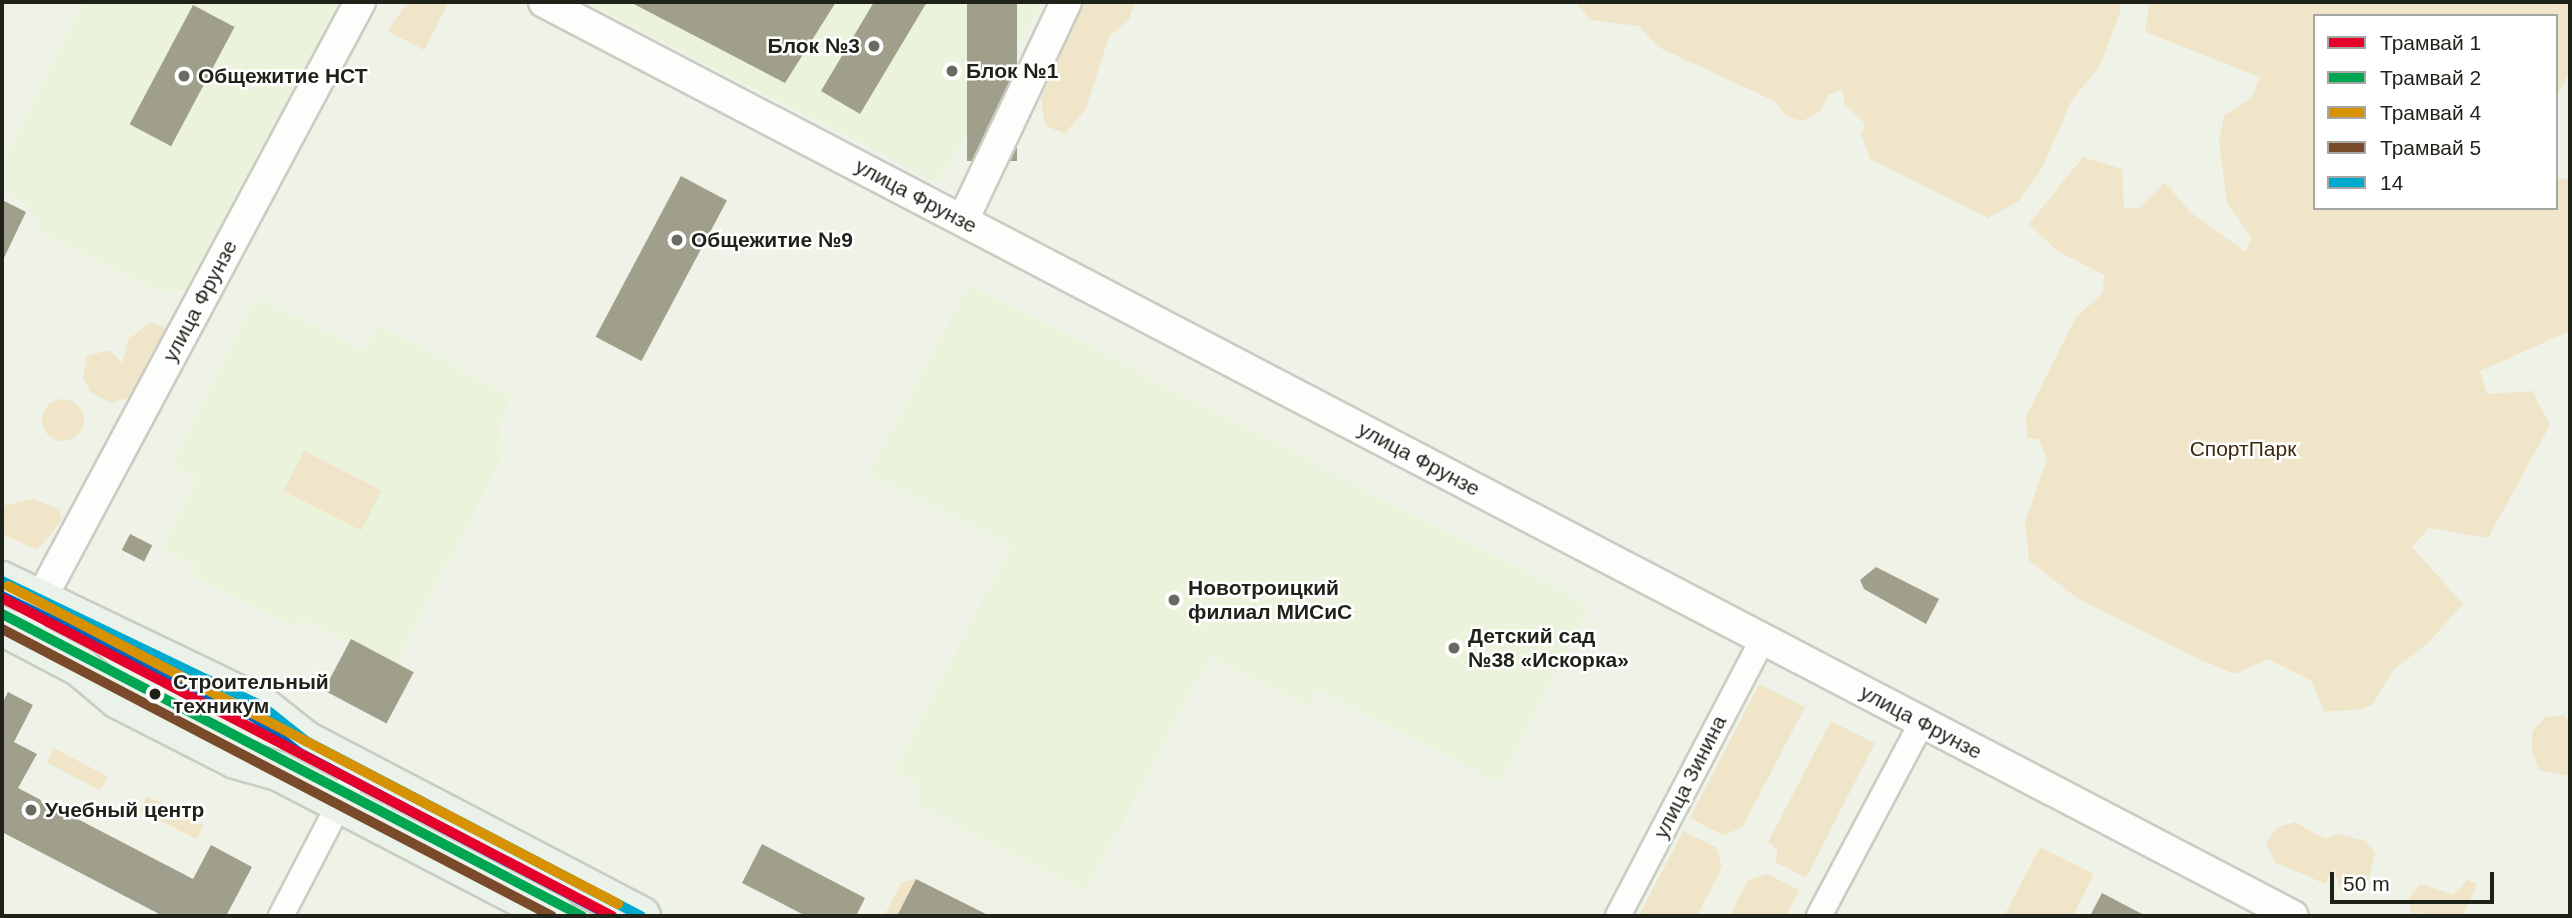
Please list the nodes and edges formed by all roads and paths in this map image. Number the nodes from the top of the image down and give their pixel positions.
1 (360, 2) edge
2 (544, 2) edge
3 (1066, 2) edge
4 (963, 220) junction
5 (2, 581) edge
6 (39, 601) junction
7 (11, 631) edge
8 (1763, 639) junction
9 (1922, 722) junction
10 (358, 768) junction
11 (340, 803) junction
12 (281, 916) edge
13 (556, 916) edge
14 (641, 916) edge
15 (1618, 916) edge
16 (1819, 916) edge
17 (2294, 916) edge

1 - 6 street, улица Фрунзе
2 - 4 street, улица Фрунзе
3 - 4 street
4 - 8 street, улица Фрунзе
5 - 6 main road
6 - 7 street, улица Фрунзе
6 - 10 main road
7 - 11 main road
8 - 9 street, улица Фрунзе
8 - 15 street, улица Зинина
9 - 16 street
9 - 17 street, улица Фрунзе
10 - 11 street
10 - 14 main road
11 - 12 street
11 - 13 main road

